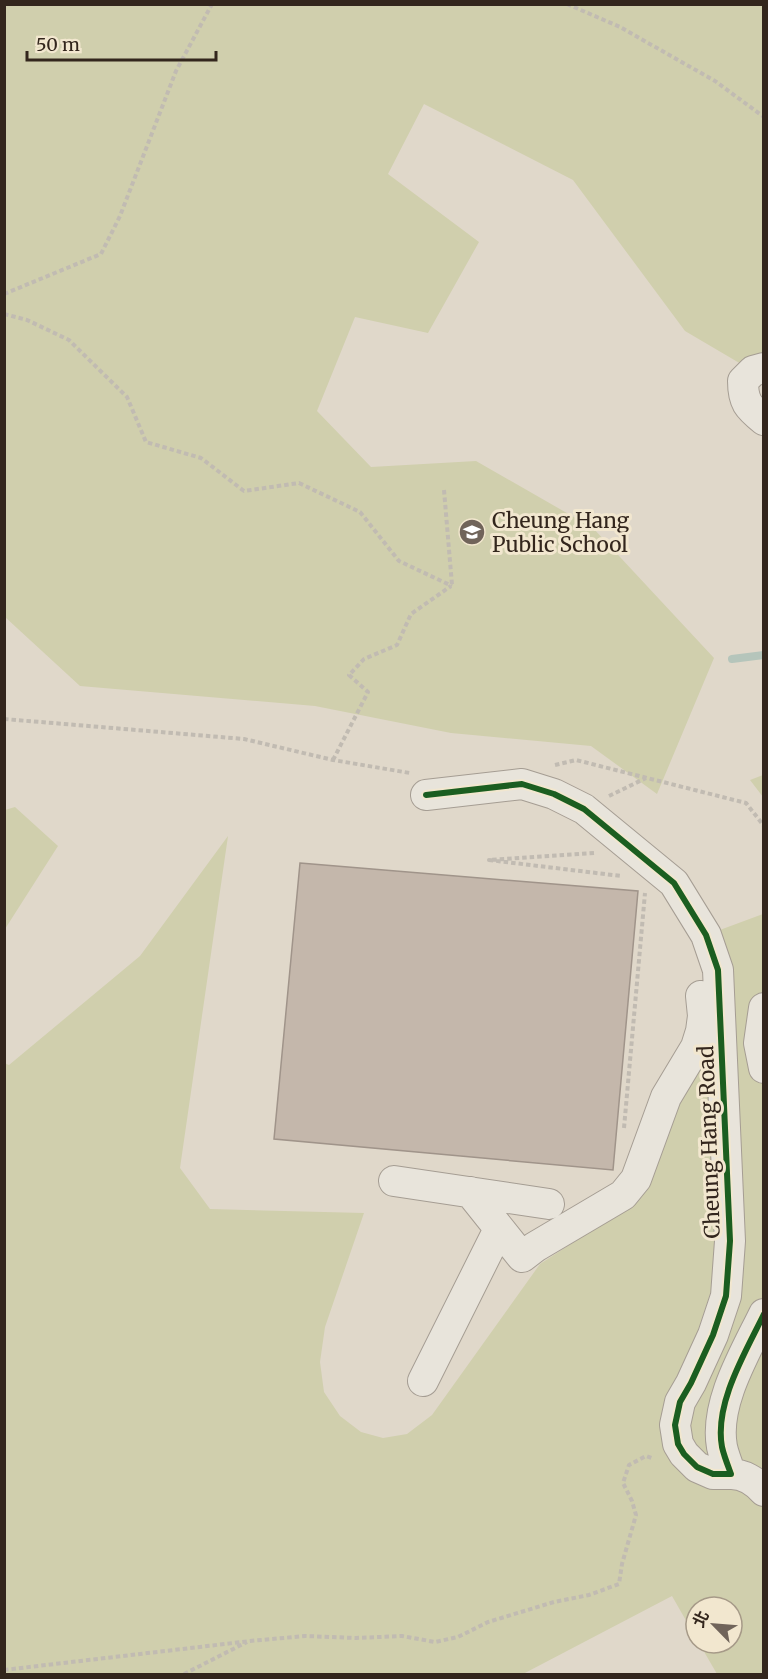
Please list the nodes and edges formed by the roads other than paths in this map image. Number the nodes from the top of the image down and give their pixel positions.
1 (764, 368) edge
2 (764, 420) edge
3 (418, 784) road end
4 (695, 916) junction
5 (764, 1008) edge
6 (764, 1068) edge
7 (394, 1181) dead end
8 (470, 1192) junction
9 (549, 1204) dead end
10 (499, 1228) junction
11 (764, 1314) edge
12 (423, 1380) dead end
13 (731, 1474) junction
14 (764, 1491) edge

1 - 2 street
3 - 4 street, Cheung Hang Road
4 - 10 street
4 - 13 street, Cheung Hang Road
5 - 6 street
7 - 8 street
8 - 9 street
8 - 10 street
10 - 12 street
11 - 13 street
13 - 14 street, Cheung Hang Road

